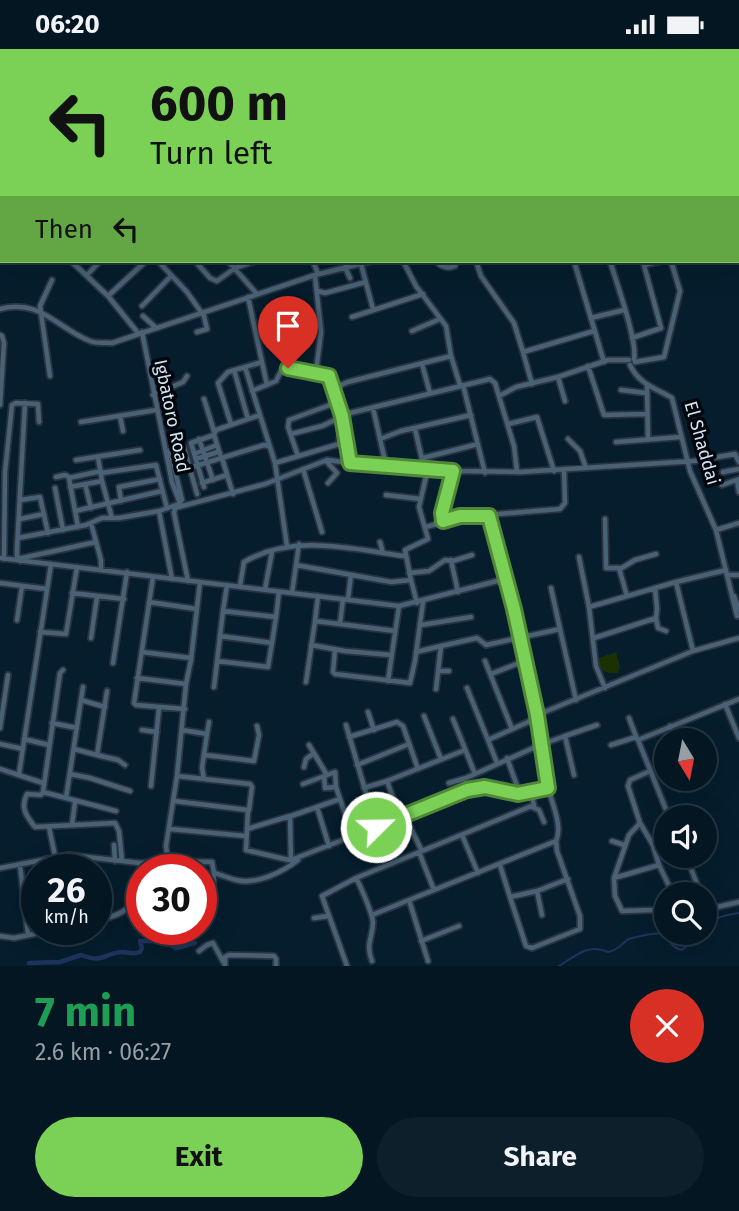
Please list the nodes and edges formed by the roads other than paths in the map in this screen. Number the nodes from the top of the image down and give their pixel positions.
1 (73, 263) edge
2 (98, 263) edge
3 (144, 263) edge
4 (160, 263) edge
5 (197, 263) edge
6 (230, 263) edge
7 (250, 263) edge
8 (314, 263) edge
9 (365, 263) edge
10 (404, 263) edge
11 (438, 263) edge
12 (456, 263) edge
13 (477, 263) edge
14 (575, 263) edge
15 (611, 263) edge
16 (652, 263) edge
17 (672, 263) edge
18 (361, 264) junction
19 (345, 267) junction
20 (235, 268) junction
21 (87, 275) junction
22 (317, 275) junction
23 (171, 277) junction
24 (350, 278) dead end
25 (52, 280) dead end
26 (366, 282) junction
27 (317, 291) junction
28 (257, 294) junction
29 (423, 294) junction
30 (108, 296) junction
31 (248, 297) junction
32 (142, 306) dead end
33 (0, 309) edge
34 (373, 309) junction
35 (624, 310) junction
36 (40, 311) junction
37 (202, 312) junction
38 (143, 316) dead end
39 (352, 317) dead end
40 (591, 318) junction
41 (440, 319) junction
42 (155, 327) junction
43 (412, 331) dead end
44 (594, 331) junction
45 (140, 332) junction
46 (197, 332) dead end
47 (0, 335) edge
48 (632, 338) junction
49 (523, 352) junction
50 (2, 354) edge
51 (451, 356) junction
52 (262, 362) junction
53 (604, 362) junction
54 (632, 362) junction
55 (422, 364) junction
56 (588, 366) junction
57 (244, 367) junction
58 (233, 370) junction
59 (316, 372) junction
60 (50, 376) dead end
61 (187, 376) dead end
62 (558, 377) junction
63 (532, 384) junction
64 (267, 385) junction
65 (461, 385) junction
66 (647, 386) junction
67 (334, 388) junction
68 (621, 390) dead end
69 (253, 391) junction
70 (646, 393) junction
71 (430, 394) junction
72 (153, 395) junction
73 (499, 396) junction
74 (204, 399) dead end
75 (565, 401) dead end
76 (338, 402) junction
77 (25, 403) junction
78 (0, 405) edge
79 (373, 408) junction
80 (156, 410) junction
81 (647, 414) junction
82 (260, 415) junction
83 (471, 415) junction
84 (120, 416) junction
85 (339, 417) junction
86 (248, 419) junction
87 (39, 422) dead end
88 (81, 422) dead end
89 (231, 424) junction
90 (508, 424) junction
91 (10, 426) junction
92 (0, 427) edge
93 (415, 429) junction
94 (123, 431) dead end
95 (214, 433) junction
96 (291, 434) junction
97 (680, 437) junction
98 (199, 439) junction
99 (380, 439) junction
100 (568, 439) dead end
101 (648, 440) junction
102 (616, 442) dead end
103 (267, 444) junction
104 (478, 444) junction
105 (139, 450) dead end
106 (204, 453) junction
107 (219, 453) junction
108 (298, 456) junction
109 (98, 457) junction
110 (423, 458) junction
111 (196, 459) junction
112 (76, 460) dead end
113 (325, 461) junction
114 (688, 461) junction
115 (207, 462) junction
116 (739, 462) edge
117 (275, 463) junction
118 (350, 463) junction
119 (386, 465) junction
120 (190, 468) junction
121 (426, 468) junction
122 (586, 468) junction
123 (303, 469) junction
124 (564, 469) junction
125 (739, 470) edge
126 (453, 471) junction
127 (554, 471) junction
128 (101, 472) junction
129 (176, 472) junction
130 (517, 472) junction
131 (485, 473) junction
132 (723, 473) dead end
133 (227, 475) junction
134 (56, 477) dead end
135 (69, 478) junction
136 (160, 479) junction
137 (213, 479) junction
138 (278, 480) junction
139 (738, 480) edge
140 (102, 481) junction
141 (139, 483) junction
142 (328, 483) dead end
143 (85, 484) junction
144 (722, 485) dead end
145 (71, 487) junction
146 (118, 487) junction
147 (55, 488) dead end
148 (106, 489) junction
149 (162, 491) junction
150 (739, 492) edge
151 (142, 494) junction
152 (197, 494) dead end
153 (233, 494) junction
154 (386, 495) dead end
155 (421, 499) junction
156 (20, 500) junction
157 (121, 501) junction
158 (181, 503) junction
159 (110, 504) junction
160 (91, 508) junction
161 (167, 508) junction
162 (159, 510) junction
163 (75, 511) junction
164 (44, 515) junction
165 (489, 516) junction
166 (112, 518) junction
167 (20, 519) junction
168 (605, 519) dead end
169 (443, 521) junction
170 (91, 523) junction
171 (739, 523) edge
172 (78, 527) junction
173 (426, 527) junction
174 (63, 530) junction
175 (717, 530) junction
176 (322, 532) dead end
177 (2, 533) edge
178 (48, 533) junction
179 (18, 538) junction
180 (380, 542) dead end
181 (96, 543) junction
182 (299, 544) junction
183 (287, 546) junction
184 (272, 551) junction
185 (383, 553) junction
186 (656, 554) dead end
187 (472, 555) dead end
188 (404, 556) junction
189 (579, 557) dead end
190 (2, 558) edge
191 (20, 560) junction
192 (451, 560) junction
193 (51, 564) junction
194 (296, 565) junction
195 (77, 567) junction
196 (620, 569) junction
197 (101, 570) junction
198 (127, 572) junction
199 (727, 572) junction
200 (410, 573) junction
201 (351, 575) junction
202 (739, 575) edge
203 (153, 577) junction
204 (172, 579) junction
205 (505, 579) junction
206 (411, 580) junction
207 (188, 581) junction
208 (200, 582) junction
209 (676, 582) junction
210 (0, 583) edge
211 (227, 585) junction
212 (22, 586) junction
213 (240, 586) junction
214 (551, 588) dead end
215 (655, 588) junction
216 (47, 589) junction
217 (265, 589) junction
218 (279, 592) junction
219 (458, 592) junction
220 (72, 593) junction
221 (292, 593) junction
222 (318, 596) junction
223 (627, 596) junction
224 (97, 597) junction
225 (124, 599) junction
226 (346, 599) junction
227 (423, 601) junction
228 (149, 602) junction
229 (417, 603) junction
230 (399, 606) junction
231 (589, 607) junction
232 (197, 609) junction
233 (223, 611) junction
234 (738, 614) edge
235 (276, 617) junction
236 (471, 617) dead end
237 (656, 618) junction
238 (17, 620) dead end
239 (315, 621) junction
240 (340, 624) junction
241 (421, 625) junction
242 (560, 629) junction
243 (395, 631) junction
244 (666, 631) dead end
245 (40, 632) junction
246 (220, 636) junction
247 (519, 636) junction
248 (91, 638) dead end
249 (594, 638) junction
250 (739, 638) edge
251 (272, 643) junction
252 (311, 645) junction
253 (441, 646) junction
254 (335, 650) junction
255 (694, 651) junction
256 (142, 652) junction
257 (416, 652) junction
258 (391, 655) junction
259 (191, 658) junction
260 (217, 661) junction
261 (485, 661) dead end
262 (524, 661) junction
263 (113, 663) dead end
264 (63, 670) dead end
265 (438, 671) junction
266 (449, 671) dead end
267 (491, 674) junction
268 (8, 675) dead end
269 (137, 678) junction
270 (388, 681) junction
271 (306, 682) dead end
272 (186, 684) junction
273 (83, 687) dead end
274 (214, 687) dead end
275 (467, 688) dead end
276 (605, 688) junction
277 (436, 689) dead end
278 (107, 691) dead end
279 (739, 699) edge
280 (81, 700) junction
281 (576, 700) junction
282 (725, 704) junction
283 (105, 707) junction
284 (159, 708) junction
285 (185, 709) junction
286 (368, 712) dead end
287 (537, 715) junction
288 (424, 716) dead end
289 (629, 718) dead end
290 (453, 719) dead end
291 (209, 722) dead end
292 (52, 723) junction
293 (346, 725) dead end
294 (597, 725) dead end
295 (257, 726) dead end
296 (670, 726) joint
297 (0, 728) edge
298 (77, 729) junction
299 (512, 729) junction
300 (142, 730) dead end
301 (182, 730) junction
302 (374, 730) junction
303 (157, 732) junction
304 (207, 734) junction
305 (565, 736) junction
306 (349, 737) junction
307 (739, 738) edge
308 (24, 739) junction
309 (637, 739) junction
310 (488, 740) junction
311 (0, 744) edge
312 (409, 744) junction
313 (48, 745) junction
314 (309, 745) dead end
315 (540, 745) junction
316 (611, 745) dead end
317 (74, 748) junction
318 (23, 749) junction
319 (465, 750) junction
320 (314, 753) junction
321 (97, 755) junction
322 (205, 755) junction
323 (507, 758) junction
324 (442, 759) junction
325 (497, 763) junction
326 (125, 765) dead end
327 (357, 765) junction
328 (304, 767) dead end
329 (0, 769) edge
330 (418, 769) junction
331 (650, 771) junction
332 (19, 774) junction
333 (70, 774) junction
334 (475, 774) junction
335 (574, 775) dead end
336 (177, 776) junction
337 (326, 776) junction
338 (204, 779) junction
339 (387, 781) junction
340 (43, 783) junction
341 (449, 783) dead end
342 (303, 784) dead end
343 (151, 786) dead end
344 (336, 787) junction
345 (364, 787) junction
346 (548, 788) junction
347 (43, 792) junction
348 (130, 792) dead end
349 (531, 793) junction
350 (520, 794) junction
351 (66, 798) junction
352 (340, 799) junction
353 (75, 801) junction
354 (174, 801) junction
355 (664, 805) edge
356 (532, 806) junction
357 (317, 807) junction
358 (117, 811) dead end
359 (248, 813) junction
360 (403, 815) junction
361 (290, 816) junction
362 (544, 822) dead end
363 (640, 823) junction
364 (72, 825) junction
365 (49, 827) junction
366 (376, 827) junction
367 (170, 828) junction
368 (247, 829) junction
369 (462, 835) junction
370 (246, 836) junction
371 (352, 837) junction
372 (556, 841) junction
373 (612, 841) dead end
374 (114, 845) dead end
375 (624, 845) junction
376 (329, 846) junction
377 (654, 848) edge
378 (421, 851) junction
379 (55, 854) edge
380 (167, 854) edge
381 (300, 858) junction
382 (112, 860) edge
383 (115, 860) junction
384 (289, 860) junction
385 (122, 861) junction
386 (126, 861) edge
387 (20, 865) joint
388 (500, 865) junction
389 (654, 867) edge
390 (0, 868) edge
391 (21, 873) edge
392 (478, 873) junction
393 (217, 874) edge
394 (356, 878) junction
395 (614, 878) junction
396 (568, 879) junction
397 (434, 890) junction
398 (537, 891) junction
399 (510, 897) junction
400 (409, 901) junction
401 (739, 902) edge
402 (717, 907) edge
403 (654, 910) edge
404 (372, 915) junction
405 (542, 915) dead end
406 (328, 916) junction
407 (314, 918) dead end
408 (459, 926) dead end
409 (0, 936) edge
410 (21, 937) edge
411 (421, 941) junction
412 (199, 951) dead end
413 (249, 956) junction
414 (372, 961) dead end
415 (428, 961) dead end
416 (224, 965) edge
417 (249, 966) edge
418 (276, 966) edge
419 (347, 966) edge

1 - 21 street
2 - 21 street
3 - 30 street
4 - 23 street
5 - 20 street
6 - 20 street
7 - 20 street
8 - 22 street
9 - 18 street
10 - 29 street
11 - 12 street
13 - 49 street
14 - 40 street
15 - 35 street
16 - 48 street
17 - 54 street
18 - 19 street
18 - 26 street
19 - 22 street
19 - 24 street
20 - 28 street
21 - 30 street
22 - 27 street
22 - 28 street
23 - 32 street
23 - 37 street
25 - 36 street
26 - 27 street
26 - 34 street
27 - 59 street
28 - 31 street
29 - 34 street
29 - 41 street
30 - 45 street
31 - 37 street
31 - 52 street
33 - 36 street
34 - 39 street
35 - 40 street
35 - 48 street
36 - 45 street
36 - 60 street
37 - 42 street
37 - 46 street
38 - 42 street
40 - 44 street
41 - 43 street
41 - 51 street
42 - 45 street
44 - 49 street
44 - 53 street
45 - 72 street, Igbatoro Road
47 - 50 street
48 - 54 street
49 - 63 street
50 - 78 street
51 - 55 street
51 - 65 street
52 - 57 street
52 - 64 street
53 - 54 street
53 - 56 street
54 - 66 street
54 - 114 street, El Shaddai
55 - 67 street
55 - 71 street
56 - 62 street
56 - 81 street
57 - 58 street
57 - 69 street
58 - 86 street
58 - 89 street
59 - 64 street
59 - 67 street
61 - 72 street
62 - 63 street
62 - 75 street
63 - 73 street
64 - 69 street
65 - 71 street
65 - 73 street
65 - 83 street
66 - 70 street
66 - 97 street
67 - 76 street
68 - 70 street
69 - 82 street
70 - 81 street
71 - 79 street
72 - 80 street, Igbatoro Road
73 - 90 street
74 - 95 street
76 - 85 street
76 - 96 street
77 - 87 street
77 - 91 street
77 - 156 street
79 - 85 street
79 - 99 street
80 - 84 street
80 - 158 street, Igbatoro Road
81 - 101 street
82 - 86 street
82 - 103 street
83 - 93 street
83 - 104 street
84 - 88 street
84 - 94 street
85 - 96 street
85 - 108 street
85 - 118 street
86 - 89 street
89 - 95 street
90 - 127 street
90 - 130 street
91 - 92 street
91 - 177 street
93 - 99 street
93 - 110 street
95 - 98 street
95 - 107 street
96 - 108 street
97 - 101 street
97 - 114 street
98 - 106 street
98 - 111 street
99 - 119 street
100 - 122 street
101 - 102 street
103 - 107 street
103 - 117 street
104 - 110 street
104 - 131 street
105 - 109 street
106 - 107 street
106 - 111 street
106 - 115 street
107 - 115 street
107 - 133 street
108 - 117 street
109 - 112 street
109 - 128 street
110 - 121 street
111 - 115 street
111 - 120 street
111 - 137 street
113 - 118 street
113 - 123 street
113 - 142 street
114 - 116 street
114 - 122 street
114 - 175 street
115 - 137 street
117 - 138 street
118 - 119 street
119 - 121 street
120 - 129 street
120 - 129 street
120 - 152 street
121 - 126 street
121 - 155 street
122 - 124 street
123 - 138 street
123 - 176 street
124 - 127 street
124 - 165 street
125 - 132 street
126 - 131 street
126 - 169 street
127 - 130 street
128 - 135 street
128 - 136 street
128 - 140 street
129 - 158 street
130 - 131 street
133 - 137 street
133 - 153 street
134 - 135 street
135 - 145 street
136 - 141 street
136 - 149 street
138 - 153 street
138 - 183 street
139 - 144 street
139 - 150 street
140 - 143 street
140 - 148 street
141 - 146 street
141 - 151 street
143 - 145 street
143 - 160 street
145 - 163 street
146 - 148 street
146 - 157 street
147 - 174 street
148 - 159 street
149 - 151 street
149 - 161 street
151 - 157 street
153 - 158 street
154 - 155 street
155 - 173 street
156 - 164 street
156 - 167 street
157 - 159 street
158 - 161 street
158 - 207 street
159 - 160 street
159 - 166 street
160 - 163 street
161 - 162 street
162 - 166 street
162 - 204 street
163 - 172 street
164 - 167 street
164 - 178 street
165 - 169 street
165 - 205 street
166 - 170 street
167 - 179 street
168 - 196 street
169 - 173 street
170 - 172 street
170 - 181 street
171 - 175 street
172 - 174 street
173 - 188 street
174 - 178 street
175 - 199 street
177 - 190 street
178 - 179 street
179 - 191 street
180 - 185 street
181 - 191 street
181 - 197 street
182 - 183 street
182 - 185 street
182 - 194 street
183 - 184 street
184 - 213 street
184 - 217 street
185 - 188 street
186 - 196 street
187 - 192 street
188 - 200 street
189 - 231 street
190 - 191 street
191 - 193 street
192 - 200 street
192 - 219 street
193 - 195 street
193 - 216 street
194 - 201 street
194 - 221 street
195 - 197 street
195 - 220 street
196 - 223 street
197 - 198 street
198 - 203 street
198 - 225 street
199 - 202 street
199 - 209 street
199 - 234 street
199 - 234 street
200 - 206 street
201 - 206 street
201 - 226 street
203 - 204 street
203 - 228 street
204 - 207 street
205 - 219 street
205 - 247 street
206 - 229 street
207 - 208 street
208 - 211 street
208 - 232 street
209 - 215 street
209 - 255 street
210 - 212 street
211 - 213 street
211 - 233 street
212 - 216 street
212 - 238 street
213 - 217 street
214 - 242 street
215 - 223 street
215 - 237 street
216 - 245 street
217 - 218 street
218 - 221 street
218 - 235 street
219 - 227 street
220 - 224 street
220 - 245 street
221 - 222 street
222 - 226 street
222 - 239 street
223 - 231 street
224 - 225 street
224 - 248 street
225 - 263 street
226 - 230 street
226 - 240 street
227 - 229 street
227 - 241 street
228 - 232 street
228 - 256 street
229 - 230 street
230 - 243 street
231 - 249 street
232 - 259 street
233 - 235 street
233 - 246 street
235 - 251 street
236 - 241 street
237 - 244 street
237 - 249 street
239 - 240 street
239 - 252 street
240 - 243 street
241 - 257 street
242 - 247 street
242 - 281 street
243 - 258 street
245 - 308 street
246 - 251 street
246 - 260 street
247 - 253 street
247 - 262 street
249 - 276 street
250 - 255 street
251 - 260 street
252 - 254 street
252 - 271 street
253 - 257 street
253 - 265 street
254 - 258 street
254 - 270 street
255 - 276 street
256 - 259 street
256 - 269 street
257 - 270 street
258 - 270 street
259 - 272 street
260 - 274 street
261 - 267 street
262 - 267 street
262 - 287 street
264 - 292 street
265 - 266 street
265 - 277 street
267 - 299 street
268 - 297 street
269 - 272 street
269 - 284 street
272 - 285 street
273 - 280 street
275 - 310 street
276 - 281 street
278 - 283 street
279 - 282 street
280 - 283 street
280 - 298 street
281 - 287 street
282 - 296 street
282 - 307 street
283 - 321 street
284 - 285 street
284 - 303 street
285 - 301 street
286 - 302 street
287 - 299 street
287 - 315 street
288 - 324 street
289 - 309 street
290 - 319 street
291 - 304 street
292 - 298 street
292 - 313 street
293 - 306 street
294 - 305 street
295 - 322 street
296 - 309 street
298 - 317 street
299 - 310 street
300 - 303 street
301 - 304 street
301 - 336 street
302 - 306 street
302 - 312 street
303 - 343 street
304 - 322 street
305 - 315 street
305 - 335 street
306 - 327 street
308 - 313 street
308 - 318 street
309 - 316 street
309 - 331 street
310 - 325 street
311 - 318 street
312 - 327 street
312 - 330 street
313 - 340 street
314 - 320 street
315 - 323 street
315 - 346 street
317 - 321 street
317 - 333 street
318 - 332 street
319 - 324 street
319 - 334 street
320 - 328 street
320 - 337 street
321 - 326 street
322 - 338 street
323 - 325 street
323 - 350 street
324 - 330 street
325 - 334 street
327 - 345 street
329 - 332 street
330 - 339 street
331 - 355 street
331 - 363 street
332 - 340 street
333 - 348 street
333 - 351 street
334 - 341 street
336 - 338 street
336 - 354 street
337 - 342 street
337 - 344 street
337 - 344 street
338 - 359 street
339 - 345 street
339 - 360 street
340 - 347 street
344 - 352 street
345 - 366 street
346 - 349 street
346 - 372 street
347 - 351 street
347 - 365 street
349 - 350 street
349 - 356 street
350 - 360 street
351 - 353 street
352 - 357 street
352 - 371 street
353 - 358 street
353 - 364 street
354 - 359 street
354 - 367 street
356 - 362 street
356 - 369 street
357 - 361 street
357 - 376 street
359 - 368 street
360 - 366 street
360 - 378 street
361 - 368 street
361 - 384 street
363 - 375 street
363 - 377 street
364 - 365 street
364 - 385 street
365 - 379 street
366 - 371 street
367 - 370 street
367 - 380 street
368 - 370 street
369 - 378 street
369 - 392 street
370 - 384 street
371 - 376 street
372 - 388 street
372 - 396 street
373 - 375 street
374 - 383 street
375 - 395 street
376 - 381 street
378 - 394 street
378 - 397 street
381 - 384 street
381 - 393 street
382 - 383 street
383 - 385 street
385 - 386 street
387 - 390 street
387 - 391 street
388 - 392 street
388 - 399 street
389 - 395 street
392 - 397 street
394 - 404 street
394 - 406 street
395 - 403 street
396 - 398 street
396 - 399 street
397 - 400 street
398 - 399 street
398 - 405 street
400 - 404 street
400 - 411 street
401 - 402 street
404 - 414 street
406 - 407 street
406 - 419 street
408 - 411 street
409 - 410 street
411 - 415 street
412 - 416 street
413 - 416 street
413 - 417 street
413 - 418 street

